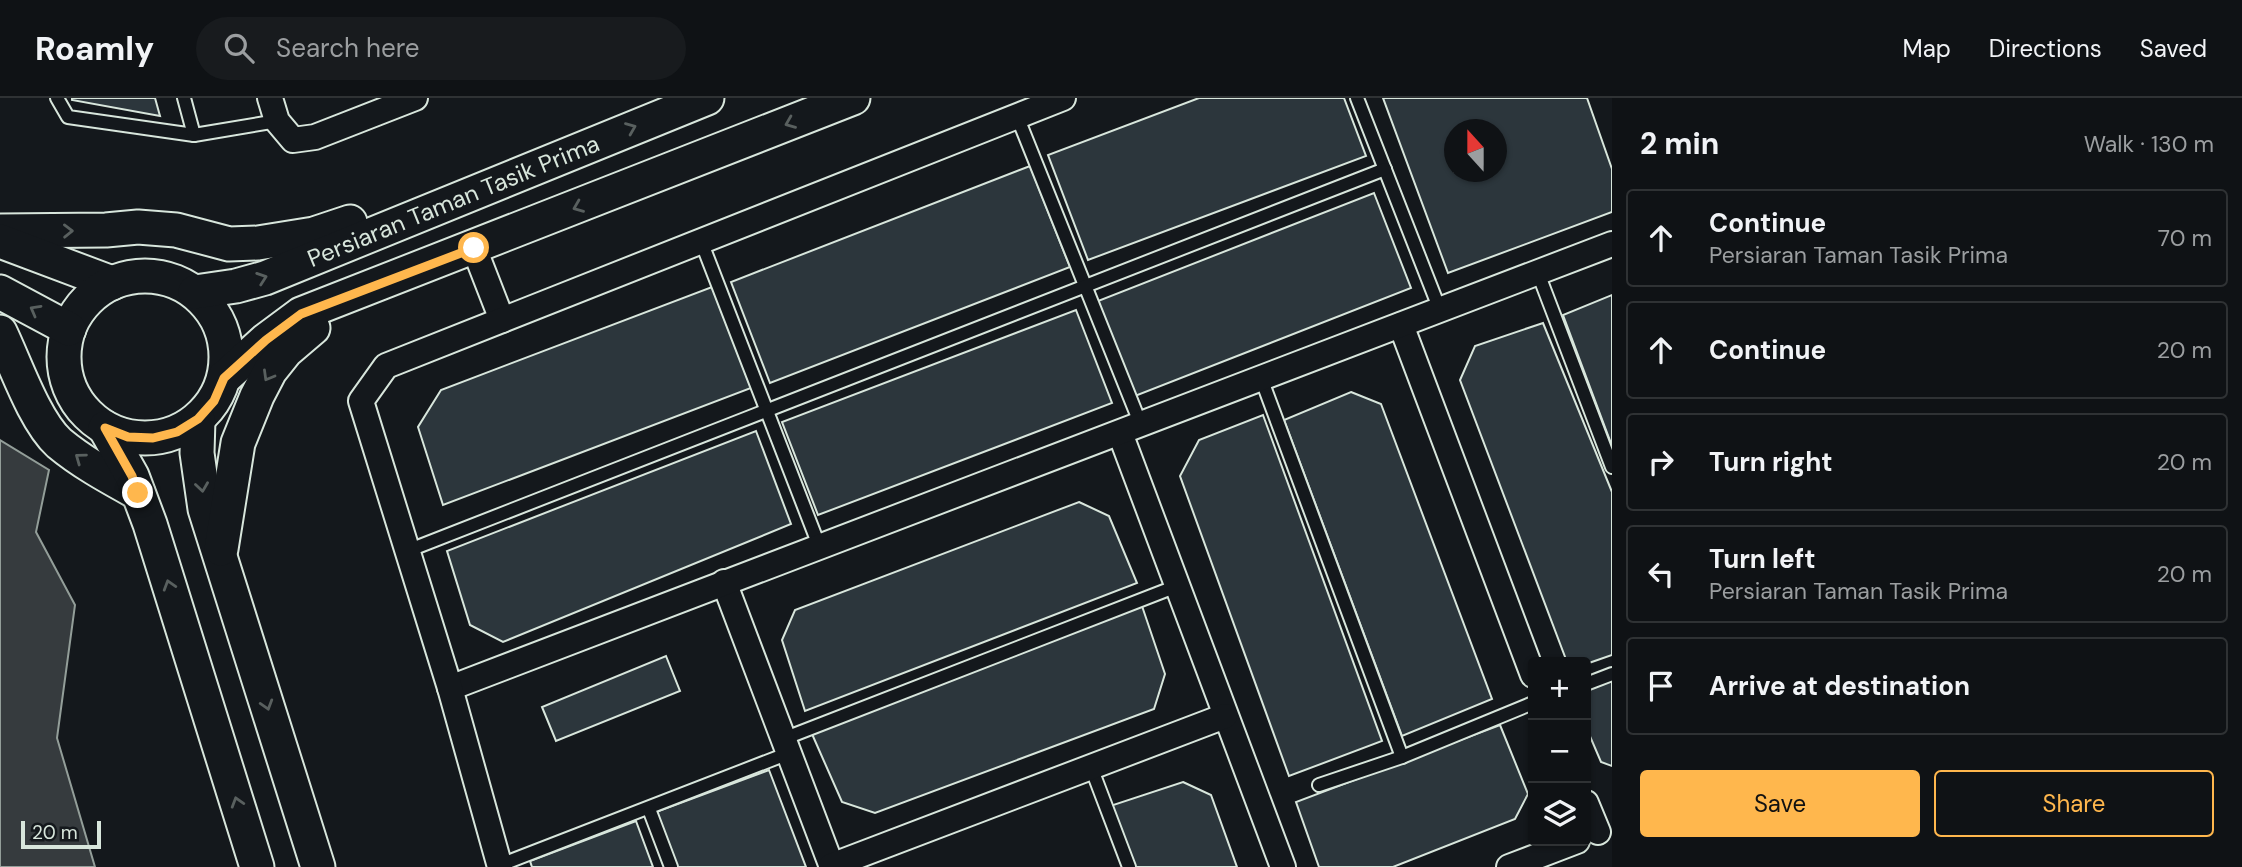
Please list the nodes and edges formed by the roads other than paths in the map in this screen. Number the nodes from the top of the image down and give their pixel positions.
1 (57, 98) edge
2 (184, 98) edge
3 (415, 98) edge
4 (707, 98) edge
5 (853, 98) edge
6 (1063, 98) edge
7 (1357, 98) edge
8 (274, 109) edge
9 (1017, 116) junction
10 (194, 135) junction
11 (1385, 169) junction
12 (495, 183) junction
13 (0, 231) edge
14 (0, 241) edge
15 (701, 241) junction
16 (1612, 244) edge
17 (474, 248) junction
18 (1538, 272) junction
19 (400, 277) junction
20 (112, 283) junction
21 (1084, 287) junction
22 (0, 292) edge
23 (195, 292) junction
24 (1440, 310) junction
25 (502, 320) junction
26 (1401, 325) junction
27 (69, 329) junction
28 (0, 332) edge
29 (224, 378) junction
30 (1261, 378) junction
31 (766, 412) junction
32 (198, 419) junction
33 (105, 428) junction
34 (1130, 429) junction
35 (1612, 467) edge
36 (138, 493) junction
37 (820, 548) junction
38 (407, 551) junction
39 (220, 556) junction
40 (724, 582) junction
41 (1177, 586) junction
42 (1528, 663) edge
43 (1612, 674) edge
44 (1591, 682) edge
45 (450, 688) junction
46 (1528, 706) edge
47 (1225, 716) junction
48 (786, 746) junction
49 (1402, 757) junction
50 (1091, 767) junction
51 (1319, 785) dead end
52 (649, 808) junction
53 (1593, 834) edge
54 (500, 866) edge
55 (257, 867) edge
56 (318, 867) edge
57 (671, 867) edge
58 (831, 867) edge
59 (1129, 867) edge
60 (1283, 867) edge
61 (1509, 867) edge

1 - 10 lane
2 - 10 lane
3 - 8 street
12 -> 4 main road, Persiaran Taman Tasik Prima
5 -> 17 main road, Persiaran Taman Tasik Prima
6 - 9 street
7 - 11 lane
8 - 10 lane
9 - 15 street
9 - 21 lane
11 - 21 lane
11 - 24 lane
13 -> 12 main road
23 -> 12 main road, Persiaran Taman Tasik Prima
14 - 20 main road
15 - 25 street
15 - 31 lane
16 - 18 street
17 - 19 main road, Persiaran Taman Tasik Prima
17 - 25 street
18 - 24 street
18 - 35 lane
19 - 29 main road, Persiaran Taman Tasik Prima
19 -> 39 main road
20 - 23 main road
20 - 27 main road
21 - 31 lane
21 - 34 lane
27 -> 22 main road
23 - 29 main road
24 - 26 street
25 - 38 street
26 - 30 street
26 - 42 street
27 - 33 main road
36 -> 28 main road
29 - 32 main road
30 - 34 street
30 - 49 lane
31 - 37 lane
31 - 38 lane
32 - 33 main road
32 -> 39 main road
33 - 36 main road
34 - 37 street
34 - 41 street
55 -> 36 main road
37 - 40 street
38 - 45 street
39 -> 56 main road
40 - 45 street
40 - 48 street
41 - 47 street
41 - 48 lane
43 - 44 lane
45 - 54 street
46 - 49 lane
47 - 50 street
47 - 60 street
48 - 52 lane
48 - 58 street
49 - 51 lane
50 - 58 street
50 - 59 lane
52 - 54 lane
52 - 57 lane
53 - 61 street

